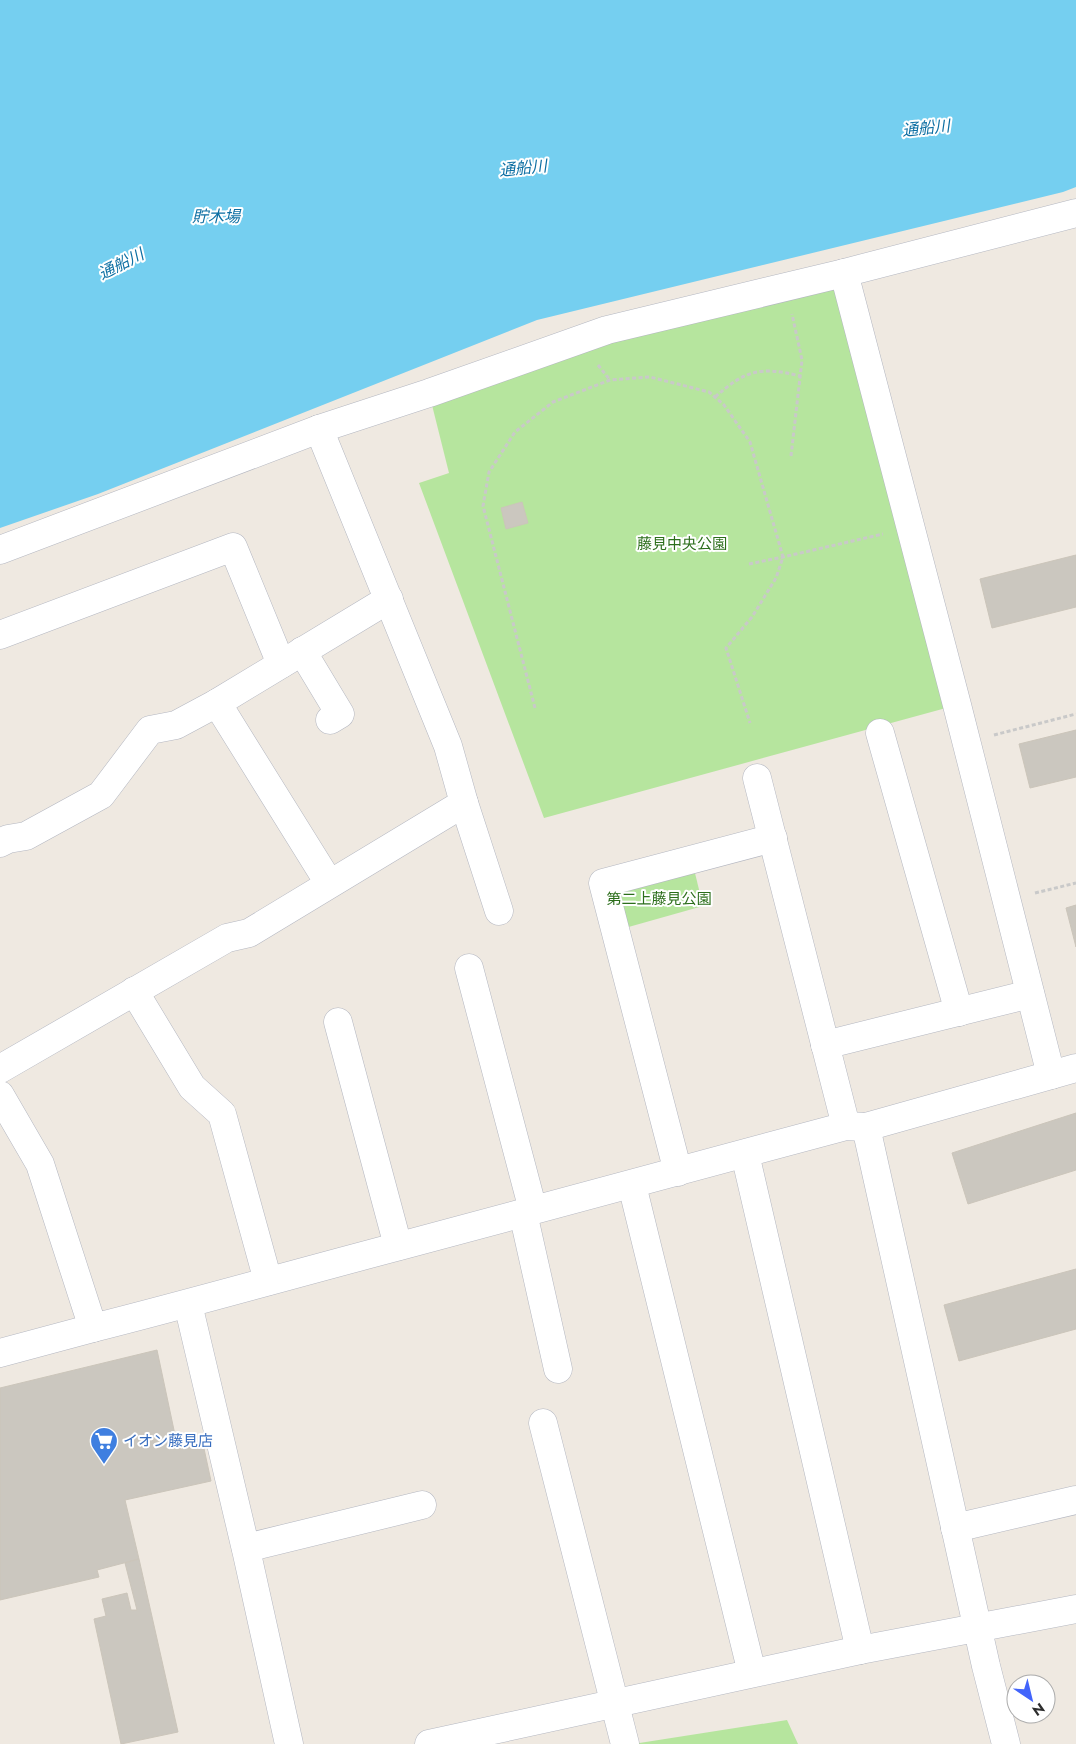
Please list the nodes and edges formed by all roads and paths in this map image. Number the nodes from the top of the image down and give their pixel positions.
1 (1076, 213) edge
2 (844, 273) junction
3 (785, 287) junction
4 (800, 376) junction
5 (715, 397) junction
6 (319, 429) junction
7 (791, 456) dead end
8 (910, 527) junction
9 (0, 550) edge
10 (783, 558) junction
11 (749, 564) dead end
12 (389, 599) junction
13 (0, 635) edge
14 (292, 658) junction
15 (216, 703) junction
16 (535, 708) dead end
17 (1076, 714) edge
18 (330, 720) dead end
19 (750, 723) dead end
20 (880, 733) dead end
21 (966, 742) junction
22 (758, 778) dead end
23 (464, 803) junction
24 (773, 838) junction
25 (0, 844) edge
26 (329, 883) junction
27 (1076, 883) edge
28 (1007, 901) junction
29 (499, 911) dead end
30 (469, 968) dead end
31 (134, 992) junction
32 (1030, 994) junction
33 (958, 1012) junction
34 (338, 1022) dead end
35 (825, 1045) junction
36 (0, 1069) edge
37 (1063, 1071) edge
38 (0, 1095) edge
39 (856, 1127) junction
40 (744, 1154) junction
41 (678, 1172) junction
42 (632, 1185) junction
43 (528, 1212) junction
44 (398, 1246) junction
45 (268, 1281) junction
46 (188, 1304) junction
47 (93, 1328) junction
48 (0, 1353) edge
49 (558, 1369) dead end
50 (543, 1423) dead end
51 (1076, 1500) edge
52 (422, 1506) dead end
53 (955, 1528) junction
54 (246, 1548) junction
55 (1076, 1609) edge
56 (978, 1628) junction
57 (860, 1650) junction
58 (752, 1673) junction
59 (616, 1703) junction
60 (289, 1744) edge
61 (429, 1744) edge
62 (625, 1744) edge
63 (1006, 1744) edge

1 - 2 street
2 - 3 street
2 - 8 street
3 - 4 path
3 - 6 street
4 - 5 path
4 - 7 path
5 - 10 path
5 - 16 path
6 - 9 street
6 - 12 street
8 - 10 path
8 - 21 street
10 - 11 path
10 - 19 path
12 - 14 street
12 - 23 street
13 - 14 street
14 - 15 street
14 - 18 street
15 - 25 street
15 - 26 street
17 - 21 path
20 - 33 street
21 - 28 street
22 - 24 street
23 - 26 street
23 - 29 street
24 - 35 street
24 - 41 street
26 - 31 street
27 - 28 path
28 - 32 street
30 - 43 street
31 - 36 street
31 - 45 street
32 - 33 street
32 - 37 street
33 - 35 street
34 - 44 street
35 - 39 street
37 - 39 street
38 - 47 street
39 - 40 street
39 - 53 street
40 - 41 street
40 - 57 street
41 - 42 street
42 - 43 street
42 - 58 street
43 - 44 street
43 - 49 street
44 - 45 street
45 - 46 street
46 - 47 street
46 - 54 street
47 - 48 street
50 - 59 street
51 - 53 street
52 - 54 street
53 - 56 street
54 - 60 street
55 - 56 street
56 - 57 street
56 - 63 street
57 - 58 street
58 - 59 street
59 - 61 street
59 - 62 street

